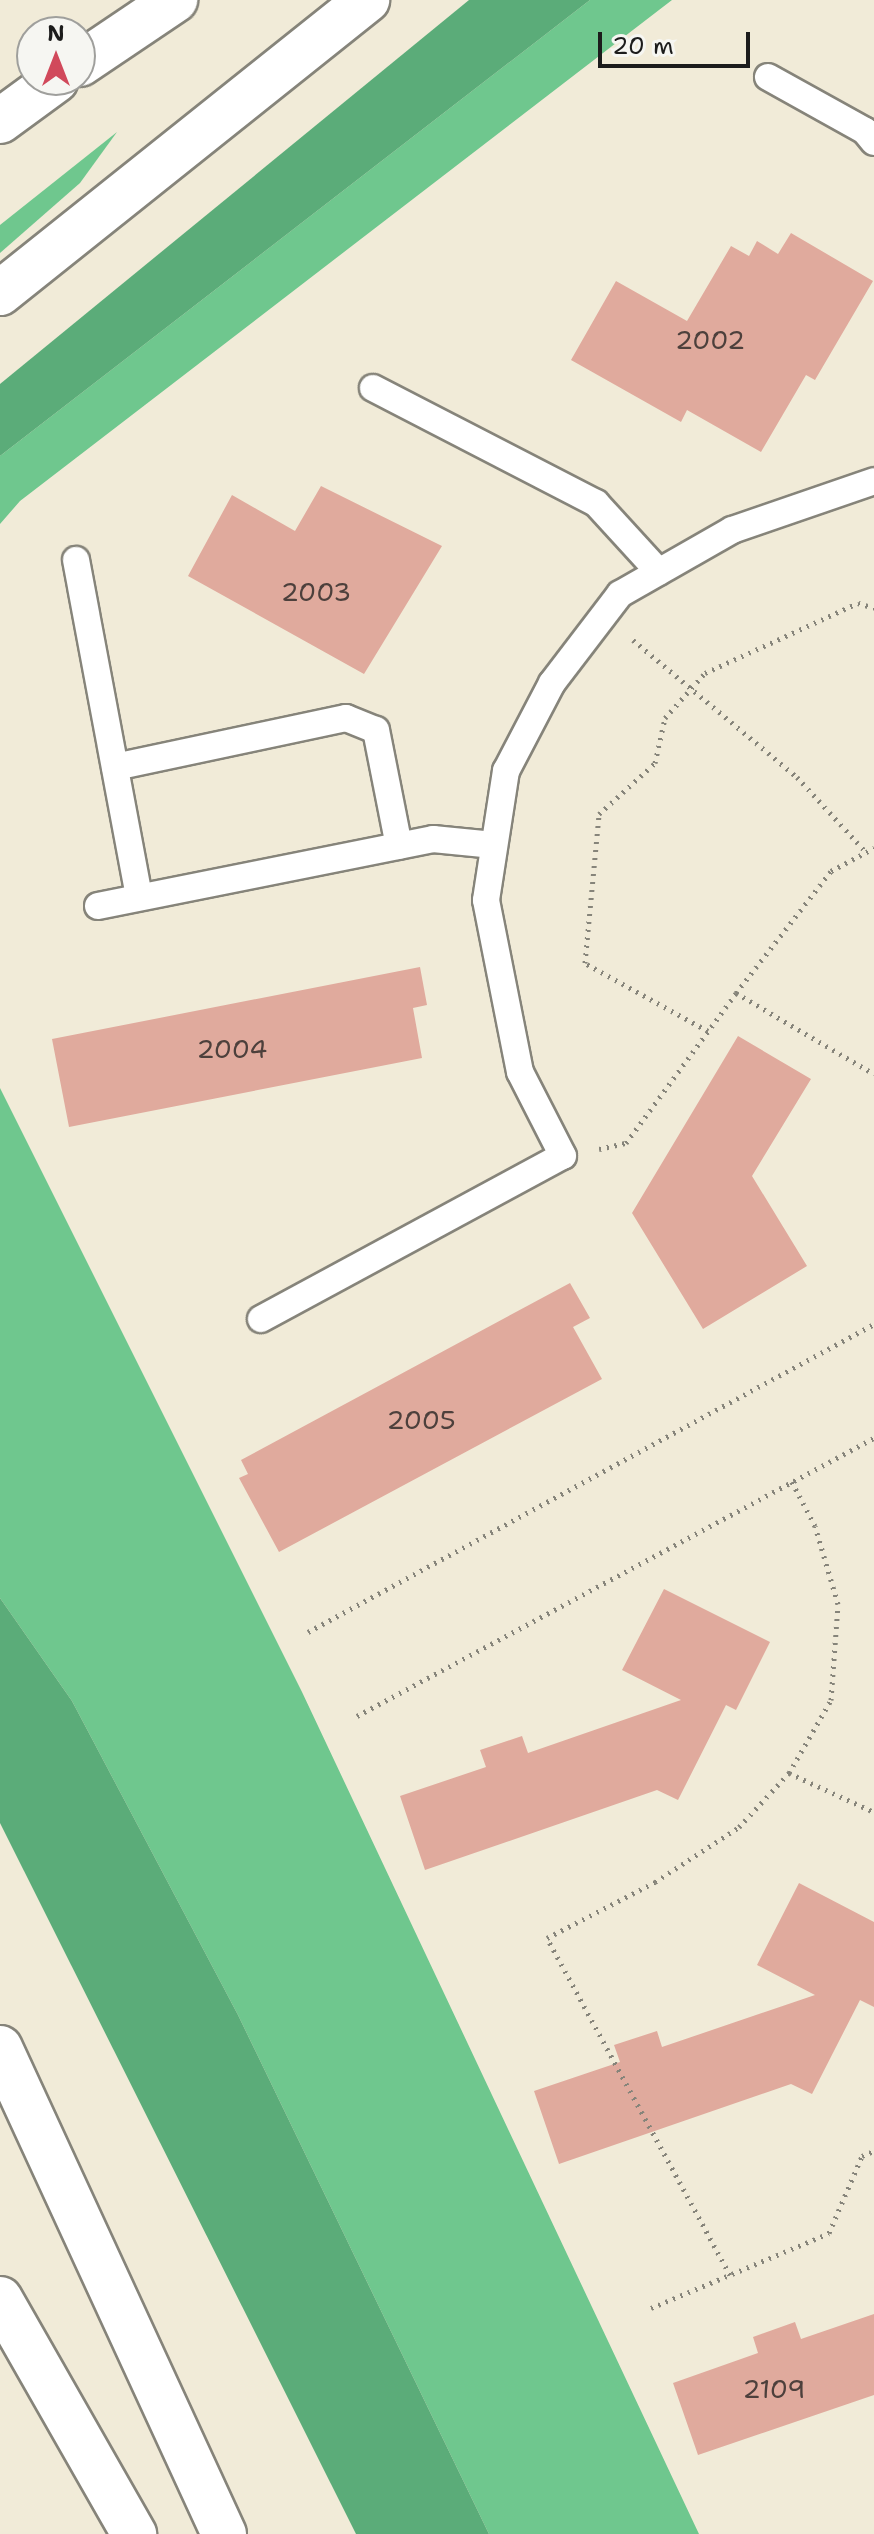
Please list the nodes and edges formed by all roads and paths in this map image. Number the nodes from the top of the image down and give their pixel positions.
1 (175, 0) edge
2 (367, 0) edge
3 (96, 53) edge
4 (768, 77) dead end
5 (34, 96) edge
6 (0, 121) edge
7 (874, 142) edge
8 (0, 293) edge
9 (373, 388) dead end
10 (874, 481) edge
11 (76, 560) dead end
12 (659, 572) junction
13 (874, 608) edge
14 (604, 617) junction
15 (693, 687) junction
16 (115, 767) junction
17 (494, 845) junction
18 (399, 846) junction
19 (874, 848) edge
20 (866, 852) junction
21 (139, 897) junction
22 (98, 906) dead end
23 (736, 993) junction
24 (708, 1031) junction
25 (874, 1074) edge
26 (563, 1156) junction
27 (261, 1319) dead end
28 (874, 1324) edge
29 (874, 1438) edge
30 (792, 1482) junction
31 (308, 1632) dead end
32 (357, 1716) dead end
33 (789, 1773) junction
34 (874, 1812) edge
35 (0, 2048) edge
36 (874, 2151) edge
37 (730, 2275) junction
38 (0, 2299) edge
39 (651, 2308) dead end
40 (134, 2534) edge
41 (224, 2534) edge

1 - 3 main road
2 - 8 main road
4 - 7 lane
5 - 6 main road
9 - 12 lane
10 - 12 lane
11 - 16 lane
12 - 14 lane
13 - 15 path
14 - 15 path
14 - 17 lane
15 - 20 path
15 - 24 path
16 - 18 lane
16 - 21 lane
17 - 18 lane
17 - 26 lane
18 - 21 lane
19 - 20 path
20 - 23 path
21 - 22 lane
23 - 24 path
23 - 25 path
24 - 26 path
26 - 27 lane
28 - 31 path
29 - 30 path
30 - 32 path
30 - 33 path
33 - 34 path
33 - 37 path
35 - 41 main road
36 - 37 path
37 - 39 path
38 - 40 main road

